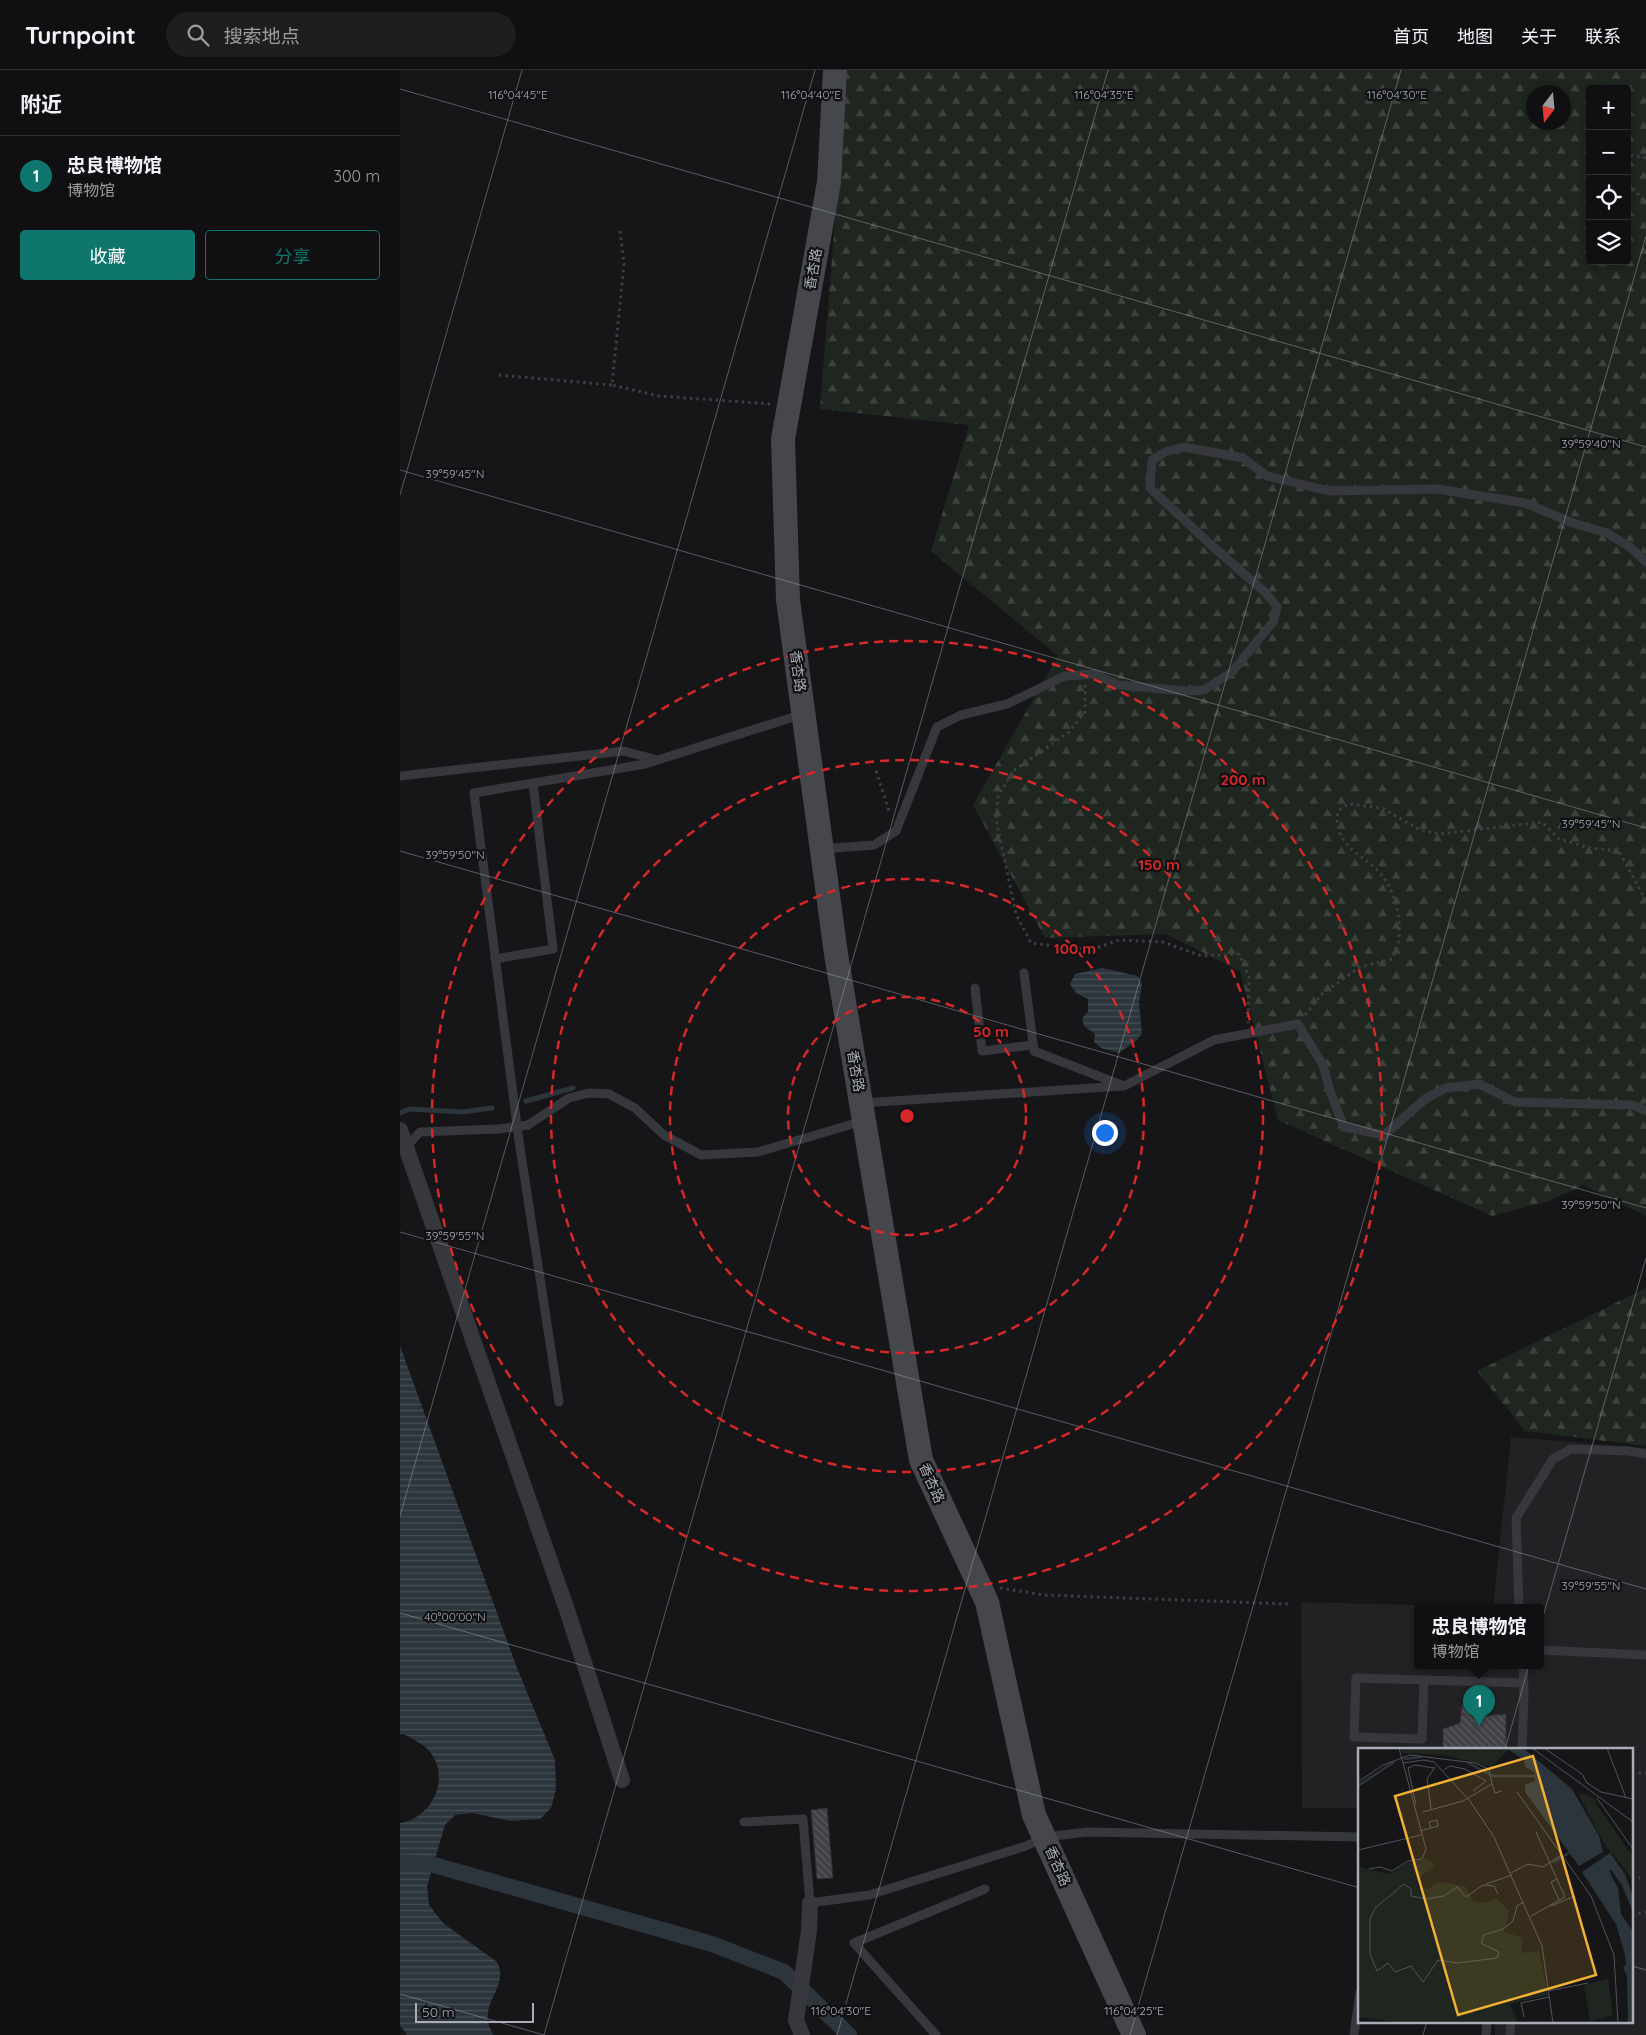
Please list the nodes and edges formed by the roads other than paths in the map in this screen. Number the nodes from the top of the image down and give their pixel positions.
1 (835, 70) edge
2 (1646, 562) edge
3 (804, 714) junction
4 (658, 760) junction
5 (400, 776) edge
6 (533, 783) junction
7 (822, 849) junction
8 (495, 958) junction
9 (1024, 973) dead end
10 (976, 988) dead end
11 (1033, 1046) junction
12 (1124, 1086) junction
13 (1646, 1111) edge
14 (863, 1112) junction
15 (400, 1130) edge
16 (406, 1147) junction
17 (559, 1402) dead end
18 (1646, 1454) edge
19 (1519, 1604) edge
20 (1544, 1650) edge
21 (1646, 1655) edge
22 (1522, 1669) edge
23 (1424, 1681) junction
24 (1524, 1683) junction
25 (1522, 1748) edge
26 (622, 1780) dead end
27 (744, 1822) dead end
28 (1045, 1837) junction
29 (1358, 1837) edge
30 (985, 1889) dead end
31 (810, 1903) junction
32 (1358, 2006) edge
33 (1487, 2022) edge
34 (1511, 2022) edge
35 (802, 2035) edge
36 (936, 2035) edge
37 (1134, 2035) edge
38 (1354, 2035) edge
39 (1486, 2035) edge
40 (1510, 2035) edge

1 - 3 street, 香杏路
2 - 7 lane
3 - 4 lane
3 - 7 street, 香杏路
4 - 5 lane
4 - 6 lane
6 - 8 lane
6 - 8 lane
7 - 14 street, 香杏路
8 - 17 lane
9 - 11 lane
10 - 11 lane
11 - 12 lane
12 - 13 lane
12 - 14 lane
14 - 16 lane, bridge
14 - 28 street, 香杏路
15 - 16 street
16 - 26 street
18 - 19 lane
20 - 21 lane
22 - 24 lane
23 - 23 lane
23 - 24 lane
24 - 25 lane
27 - 31 lane
28 - 29 lane
28 - 31 lane
28 - 37 street, 香杏路
30 - 36 lane
31 - 35 street
32 - 38 lane
33 - 39 lane
34 - 40 lane

